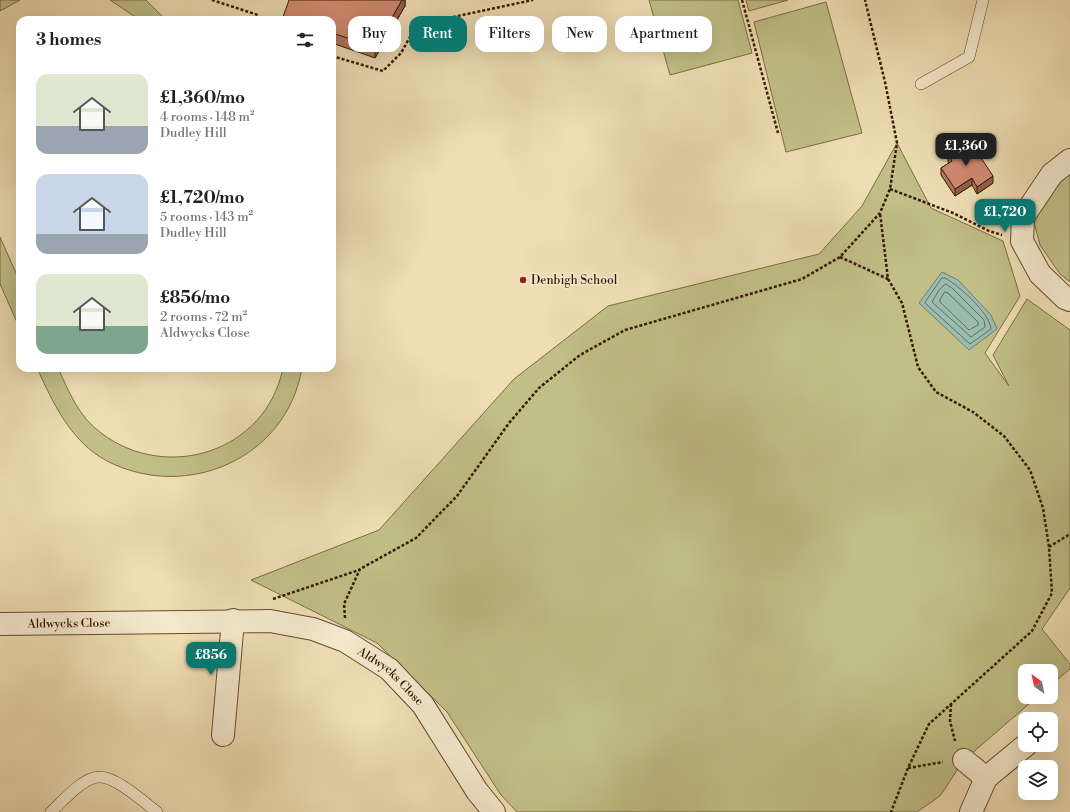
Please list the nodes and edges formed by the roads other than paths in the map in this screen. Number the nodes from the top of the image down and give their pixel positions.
1 (983, 0) edge
2 (921, 84) dead end
3 (1070, 160) edge
4 (1070, 300) edge
5 (234, 620) junction
6 (0, 624) edge
7 (223, 735) dead end
8 (1018, 752) edge
9 (964, 760) road end
10 (986, 778) junction
11 (51, 812) edge
12 (157, 812) edge
13 (494, 812) edge
14 (971, 812) edge

1 - 2 lane
3 - 4 street
5 - 6 street, Aldwycks Close
5 - 7 street
5 - 13 street, Aldwycks Close
8 - 10 street
9 - 10 street
10 - 14 street
11 - 12 lane

